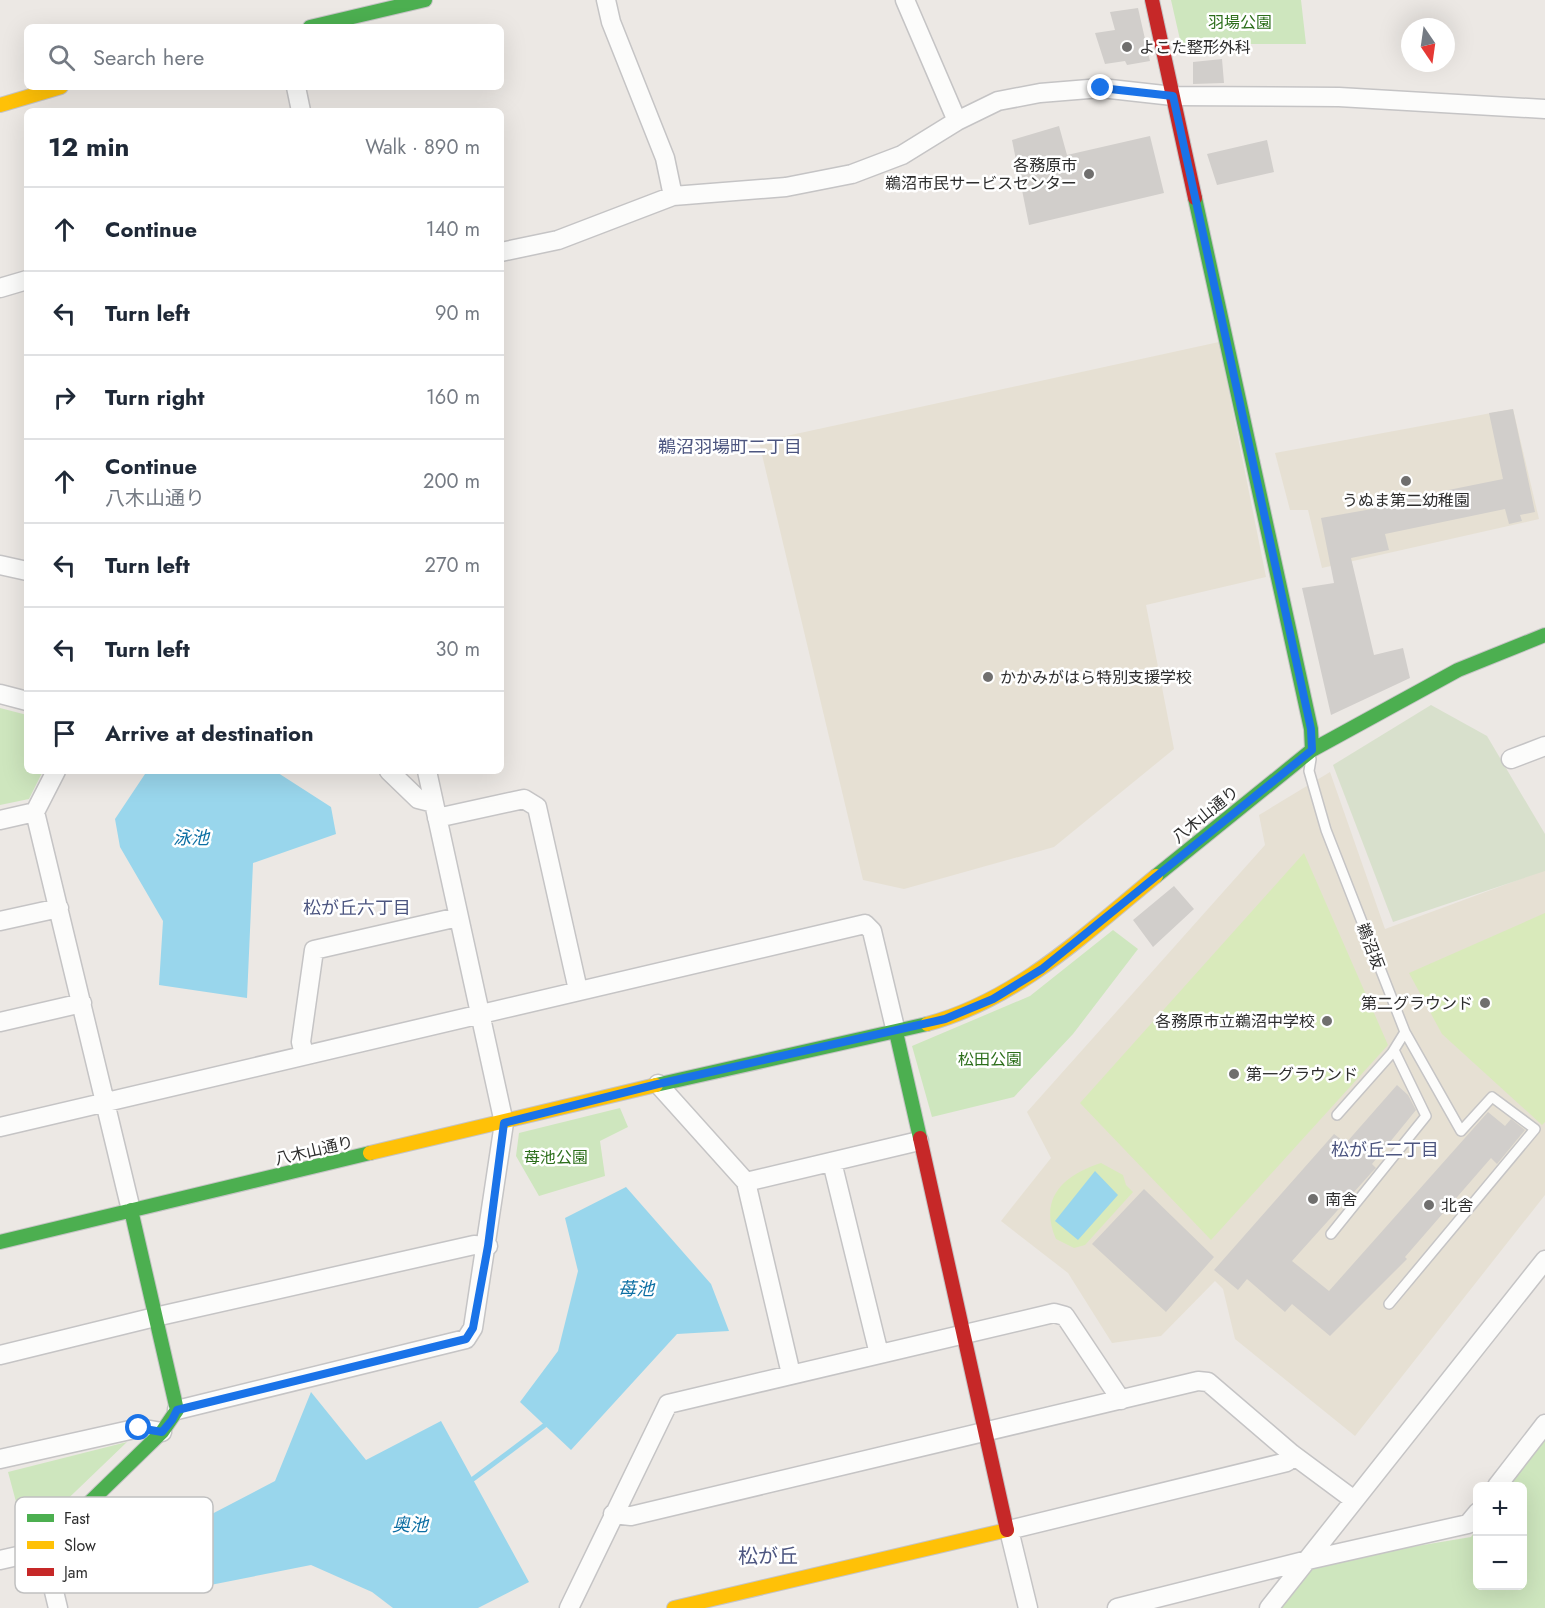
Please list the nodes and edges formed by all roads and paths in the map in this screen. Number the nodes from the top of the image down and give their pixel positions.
1 (425, 0) edge
2 (606, 0) edge
3 (905, 0) edge
4 (1152, 0) edge
5 (323, 24) edge
6 (51, 90) edge
7 (297, 90) edge
8 (1173, 96) junction
9 (0, 105) edge
10 (300, 108) edge
11 (1545, 109) edge
12 (957, 121) junction
13 (673, 196) junction
14 (504, 251) edge
15 (24, 281) edge
16 (0, 288) edge
17 (0, 565) edge
18 (24, 570) edge
19 (1545, 635) edge
20 (0, 694) edge
21 (24, 700) edge
22 (1545, 746) edge
23 (1312, 750) junction
24 (1511, 759) dead end
25 (54, 774) edge
26 (392, 774) edge
27 (428, 774) edge
28 (435, 811) junction
29 (35, 812) junction
30 (0, 820) edge
31 (59, 908) junction
32 (458, 917) junction
33 (0, 921) edge
34 (578, 990) junction
35 (82, 1003) junction
36 (480, 1013) junction
37 (0, 1022) edge
38 (896, 1032) junction
39 (1405, 1032) junction
40 (1394, 1050) junction
41 (304, 1054) junction
42 (658, 1084) junction
43 (106, 1102) junction
44 (1337, 1115) dead end
45 (504, 1123) junction
46 (0, 1127) edge
47 (919, 1141) junction
48 (832, 1162) junction
49 (746, 1182) junction
50 (131, 1210) junction
51 (1331, 1234) dead end
52 (0, 1242) edge
53 (488, 1246) junction
54 (1545, 1260) edge
55 (1389, 1304) dead end
56 (155, 1317) junction
57 (965, 1334) junction
58 (879, 1354) junction
59 (0, 1355) edge
60 (791, 1374) junction
61 (1120, 1400) junction
62 (177, 1410) junction
63 (1545, 1424) edge
64 (986, 1431) junction
65 (162, 1432) junction
66 (1292, 1454) junction
67 (0, 1459) edge
68 (1500, 1482) edge
69 (95, 1497) edge
70 (1354, 1500) junction
71 (613, 1515) junction
72 (1473, 1518) edge
73 (1009, 1530) junction
74 (15, 1557) edge
75 (0, 1560) edge
76 (1308, 1560) junction
77 (54, 1593) edge
78 (58, 1608) edge
79 (569, 1608) edge
80 (674, 1608) edge
81 (1028, 1608) edge
82 (1117, 1608) edge
83 (1269, 1608) edge

1 - 5 street
2 - 13 street
3 - 12 street
4 - 8 street
6 - 9 street
7 - 10 street
8 - 11 street
8 - 12 street
8 - 23 street
12 - 13 street
13 - 14 street
15 - 16 street
17 - 18 street
19 - 23 street, 八木山通り
20 - 21 street
22 - 24 street
23 - 38 street, 八木山通り
23 - 39 lane, 鵜沼坂
25 - 29 street
26 - 28 street
27 - 28 street
28 - 32 street
28 - 34 street
29 - 30 street
29 - 31 street
31 - 33 street
31 - 35 street
32 - 36 street
32 - 41 street
34 - 36 street
34 - 38 street
35 - 37 street
35 - 43 street
36 - 41 street
36 - 45 street
38 - 42 street, 八木山通り
38 - 47 street
39 - 40 lane
39 - 55 lane, 鵜沼坂
40 - 44 lane
40 - 51 lane
41 - 43 street
42 - 45 street, 八木山通り
42 - 49 street
43 - 46 street
43 - 50 street
45 - 50 street, 八木山通り
45 - 53 street
47 - 48 street
47 - 57 street
48 - 49 street
48 - 58 street
49 - 60 street
50 - 52 street, 八木山通り
50 - 56 street
53 - 56 street
53 - 62 street
54 - 70 street
56 - 59 street
56 - 62 street
57 - 58 street
57 - 61 street
57 - 64 street
58 - 60 street
60 - 71 street
61 - 64 street
61 - 66 street
62 - 65 street
63 - 68 street
64 - 71 street
64 - 73 street
65 - 67 street
65 - 69 street
66 - 70 street
66 - 73 street
70 - 76 street
71 - 79 street
72 - 76 street
73 - 80 street
73 - 81 street
74 - 75 street
76 - 82 street
76 - 83 street
77 - 78 street

